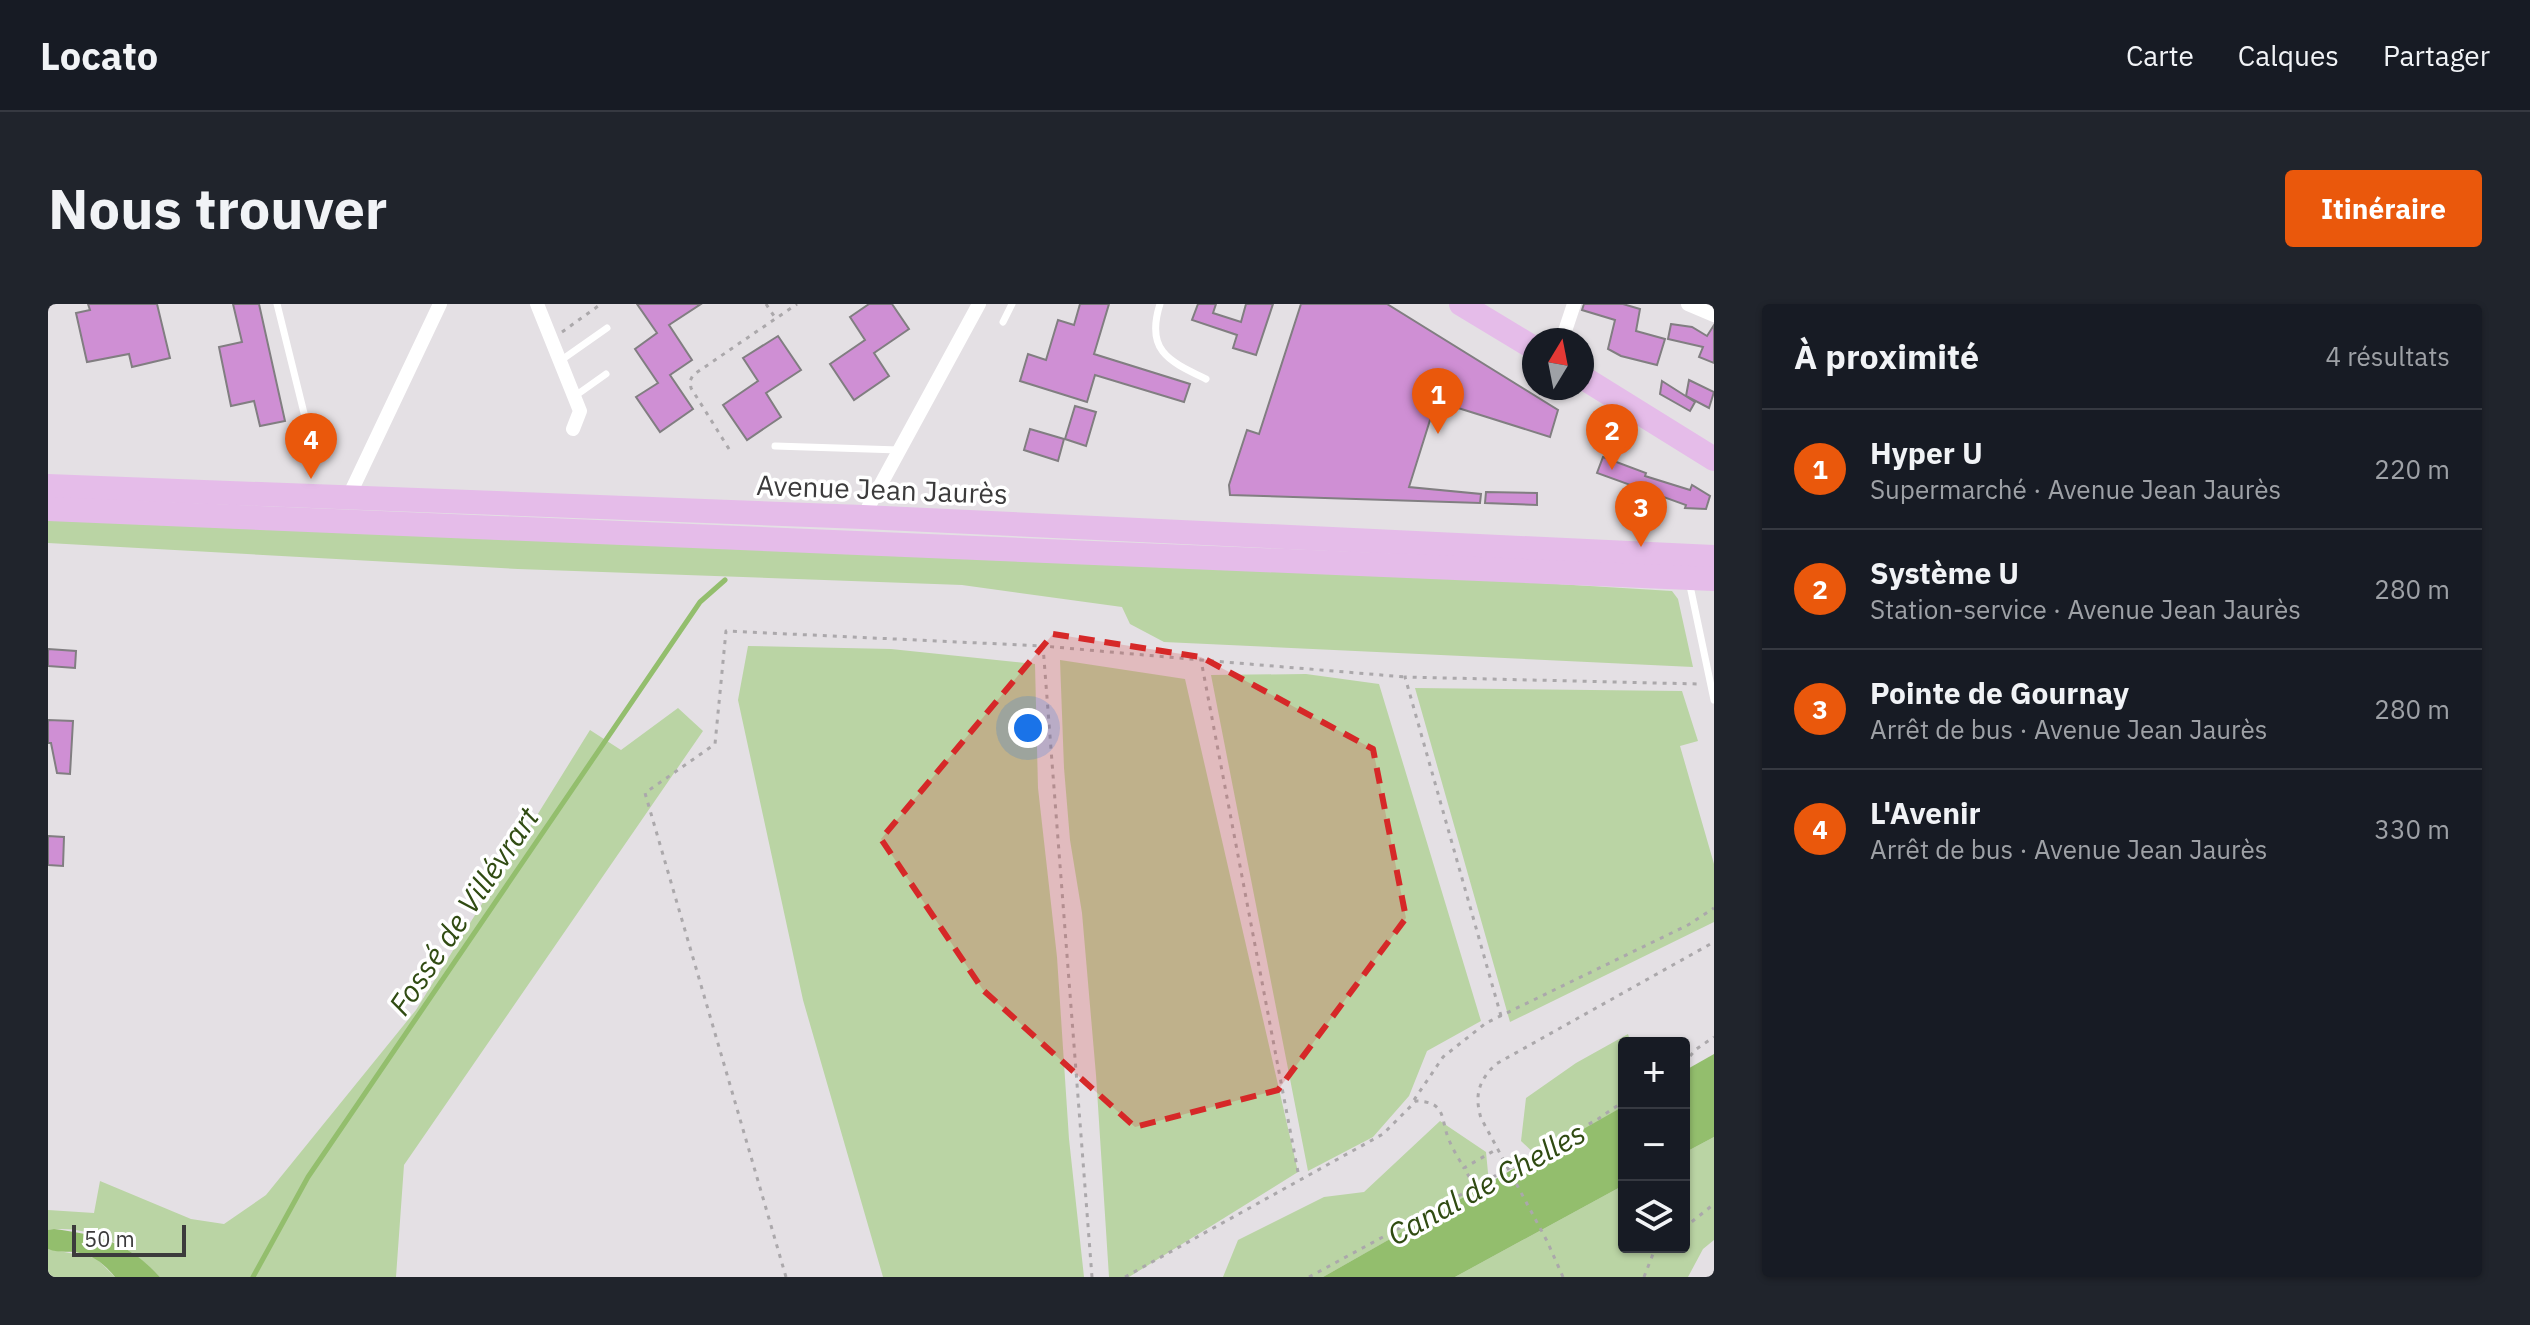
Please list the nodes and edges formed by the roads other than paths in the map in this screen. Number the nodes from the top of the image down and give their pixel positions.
1 (277, 304) edge
2 (440, 304) edge
3 (537, 304) edge
4 (979, 304) edge
5 (1012, 304) edge
6 (1160, 304) edge
7 (1461, 304) edge
8 (1574, 304) edge
9 (1688, 304) edge
10 (1714, 315) edge
11 (1003, 322) dead end
12 (607, 328) dead end
13 (1566, 328) edge
14 (1522, 341) edge
15 (560, 361) junction
16 (606, 374) dead end
17 (1206, 379) dead end
18 (1594, 384) edge
19 (575, 396) junction
20 (305, 417) dead end
21 (573, 429) dead end
22 (775, 446) dead end
23 (899, 450) junction
24 (1714, 459) edge
25 (48, 486) edge
26 (348, 498) junction
27 (48, 509) edge
28 (150, 514) junction
29 (863, 517) junction
30 (1714, 557) edge
31 (1688, 578) junction
32 (1714, 579) edge
33 (1714, 700) edge

1 - 20 lane
2 - 26 street
3 - 15 street
4 - 23 street
5 - 11 lane
6 - 17 lane
7 - 14 main road
8 - 13 street
9 - 10 street
12 - 15 lane
15 - 19 street
16 - 19 lane
18 - 24 main road
19 - 21 street
22 - 23 lane
23 - 29 street
25 - 26 main road, Avenue Jean Jaurès
26 - 28 street
26 - 29 main road, Avenue Jean Jaurès
27 - 28 main road, Avenue Jean Jaurès
28 - 31 main road, Avenue Jean Jaurès
29 - 30 main road, Avenue Jean Jaurès
31 - 32 main road, Avenue Jean Jaurès
31 - 33 lane

